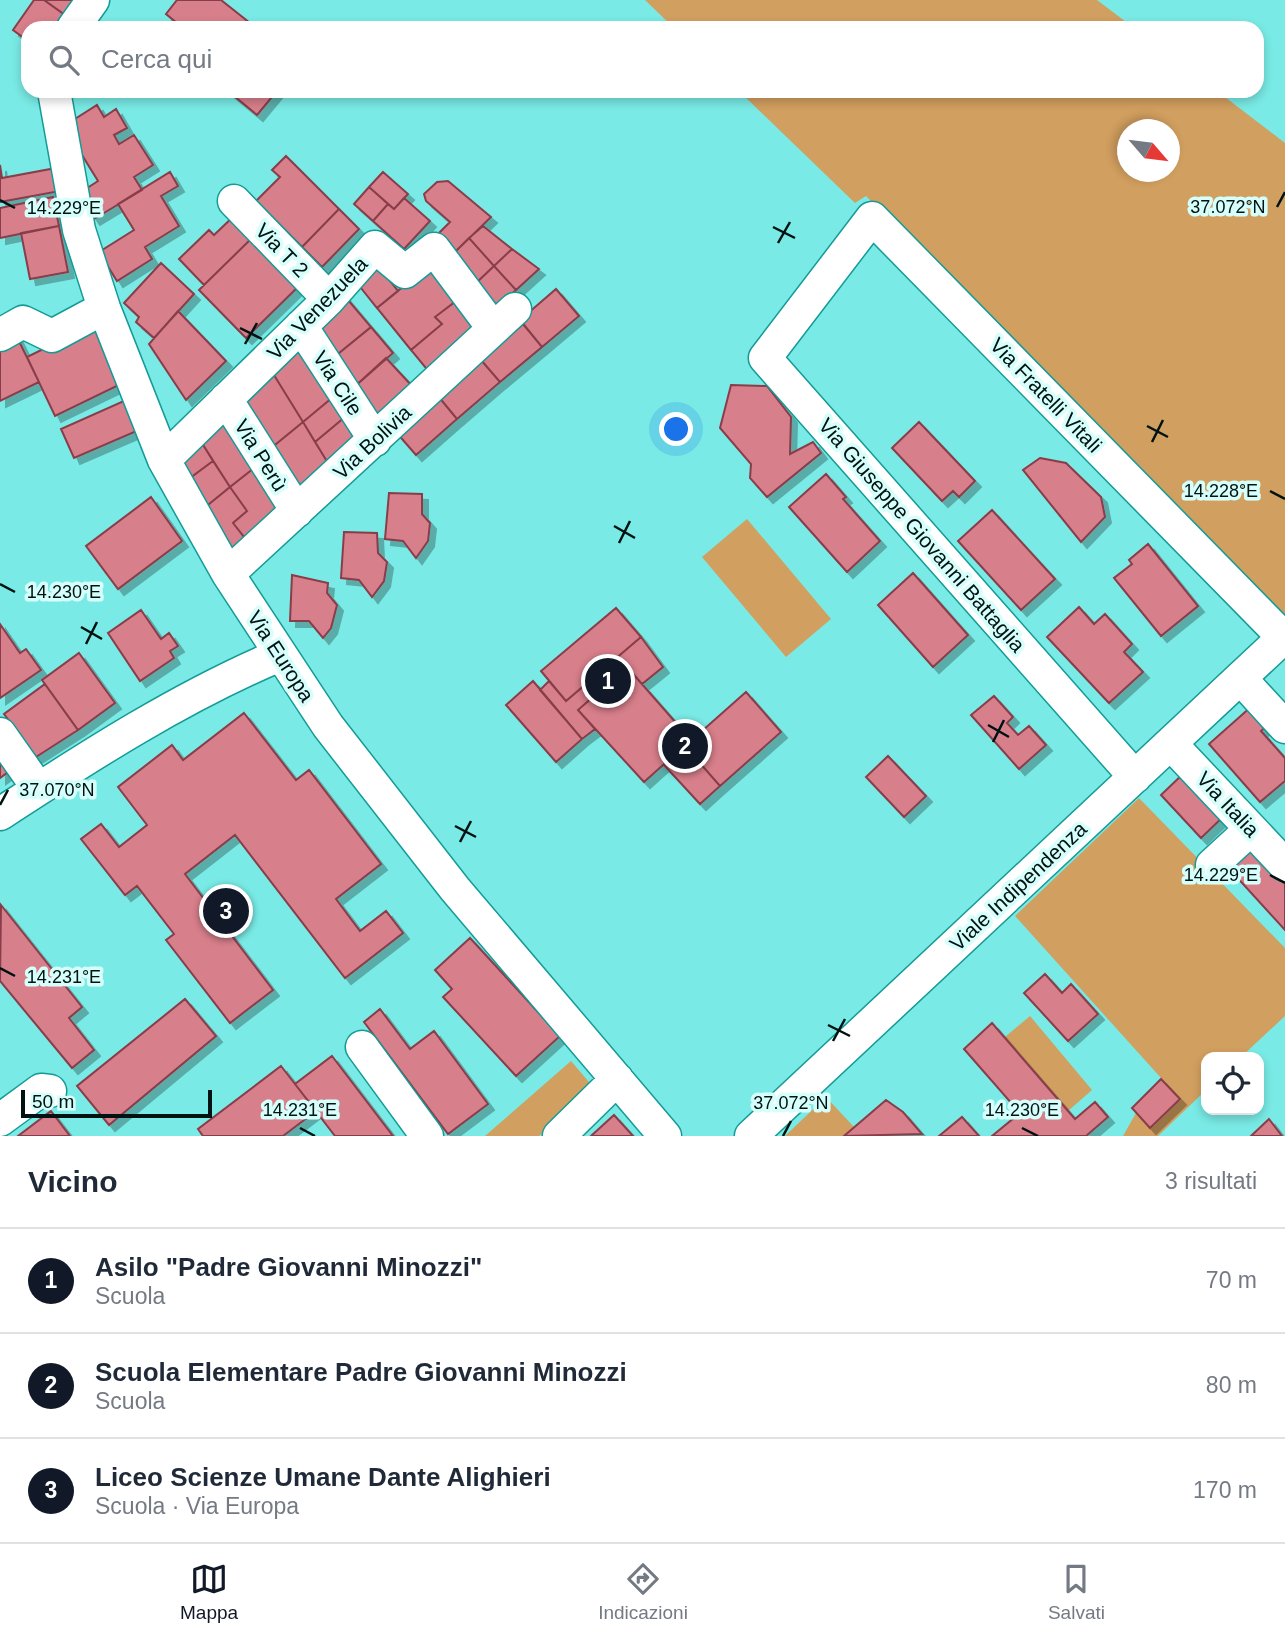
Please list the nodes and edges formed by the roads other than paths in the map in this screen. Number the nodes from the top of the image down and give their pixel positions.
1 (93, 0) edge
2 (77, 21) edge
3 (55, 98) edge
4 (234, 201) dead end
5 (816, 290) joint
6 (330, 299) junction
7 (104, 309) junction
8 (504, 319) joint
9 (301, 326) junction
10 (0, 335) edge
11 (226, 399) junction
12 (375, 440) junction
13 (164, 460) junction
14 (297, 510) junction
15 (228, 574) junction
16 (1284, 637) edge
17 (280, 655) junction
18 (1241, 679) junction
19 (1285, 727) edge
20 (0, 734) edge
21 (1171, 744) junction
22 (1135, 777) junction
23 (38, 788) junction
24 (0, 814) edge
25 (1251, 829) junction
26 (1212, 865) dead end
27 (1285, 865) edge
28 (362, 1047) dead end
29 (617, 1079) junction
30 (50, 1091) dead end
31 (0, 1120) edge
32 (427, 1136) edge
33 (559, 1136) edge
34 (665, 1136) edge
35 (751, 1136) edge

1 - 2 street
3 - 7 street, Via Europa
4 - 6 street, Via T 2
5 - 16 street, Via Fratelli Vitali
5 - 22 street, Via Giuseppe Giovanni Battaglia
6 - 8 street, Via Venezuela
6 - 9 street, Via Venezuela
7 - 10 street
7 - 13 street, Via Europa
8 - 12 street, Via Bolivia
9 - 11 street, Via Venezuela
9 - 12 street, Via Cile
11 - 13 street, Via Venezuela
11 - 14 street, Via Perù
12 - 14 street, Via Bolivia
13 - 15 street, Via Europa
14 - 15 street, Via Bolivia
15 - 17 street, Via Europa
16 - 18 street, Viale Indipendenza
17 - 23 street
17 - 29 street, Via Europa
18 - 19 street
18 - 21 street, Viale Indipendenza
20 - 23 street
21 - 22 street, Viale Indipendenza
21 - 25 street, Via Italia
22 - 35 street, Viale Indipendenza
23 - 24 street
25 - 26 street
25 - 27 street, Via Italia
28 - 32 street
29 - 33 street
29 - 34 street, Via Europa
30 - 31 street

